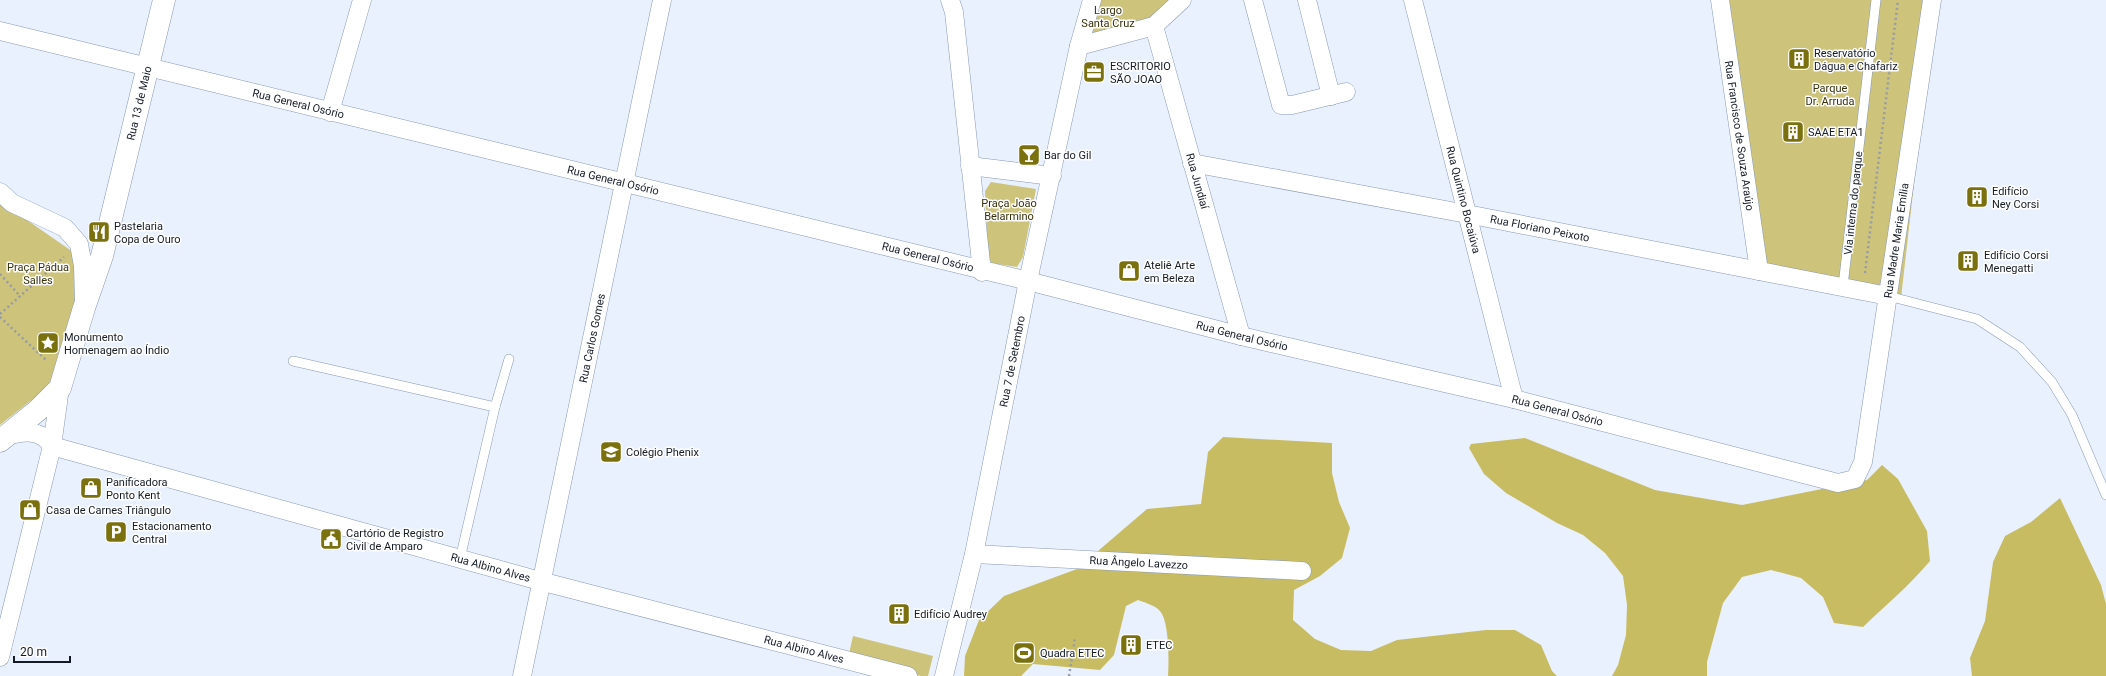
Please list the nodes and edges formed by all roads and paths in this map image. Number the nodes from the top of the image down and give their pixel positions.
1 (164, 0) edge
2 (362, 0) edge
3 (662, 0) edge
4 (950, 0) edge
5 (1092, 0) edge
6 (1182, 0) edge
7 (1253, 0) edge
8 (1307, 0) edge
9 (1413, 0) edge
10 (1720, 0) edge
11 (1876, 0) edge
12 (1898, 0) edge
13 (1932, 0) edge
14 (1154, 26) junction
15 (0, 31) edge
16 (1079, 46) junction
17 (149, 66) junction
18 (330, 112) junction
19 (1192, 163) junction
20 (970, 166) junction
21 (1052, 176) junction
22 (624, 183) junction
23 (0, 192) edge
24 (1467, 214) junction
25 (79, 244) junction
26 (1759, 271) junction
27 (982, 272) junction
28 (0, 274) edge
29 (1028, 281) junction
30 (1843, 286) junction
31 (1863, 291) junction
32 (20, 296) junction
33 (1888, 296) junction
34 (84, 308) junction
35 (0, 314) edge
36 (0, 317) edge
37 (1241, 336) junction
38 (509, 359) dead end
39 (293, 361) dead end
40 (62, 382) junction
41 (1514, 399) junction
42 (495, 407) junction
43 (3, 439) edge
44 (52, 446) junction
45 (1855, 479) joint
46 (2106, 495) edge
47 (974, 554) junction
48 (460, 559) junction
49 (1302, 571) dead end
50 (540, 581) junction
51 (1075, 638) dead end
52 (0, 656) edge
53 (522, 676) edge
54 (908, 676) edge
55 (944, 676) edge
56 (1069, 676) edge

1 - 17 street, Rua 13 de Maio
2 - 18 street
3 - 22 street, Rua Carlos Gomes
4 - 20 street
5 - 16 street
6 - 14 street
7 - 8 street
9 - 24 street, Rua Quintino Bocaiúva
10 - 26 street, Rua Francisco de Souza Araújo
11 - 30 lane, Via interna do parque
12 - 31 path
13 - 33 street, Rua Madre Maria Emília
14 - 16 street
14 - 19 street, Rua Jundiaí
15 - 17 street, Rua General Osório
16 - 21 street, Rua 7 de Setembro
17 - 18 street, Rua General Osório
17 - 34 street, Rua 13 de Maio
18 - 22 street, Rua General Osório
19 - 24 street, Rua Floriano Peixoto
19 - 37 street, Rua Jundiaí
20 - 21 street
20 - 27 street
21 - 29 street, Rua 7 de Setembro
22 - 27 street, Rua General Osório
22 - 50 street, Rua Carlos Gomes
23 - 25 street
24 - 26 street, Rua Floriano Peixoto
24 - 41 street, Rua Quintino Bocaiúva
25 - 32 path
25 - 34 street
26 - 30 street, Rua Floriano Peixoto
27 - 29 street, Rua General Osório
28 - 32 path
29 - 37 street, Rua General Osório
29 - 47 street, Rua 7 de Setembro
30 - 31 street, Rua Floriano Peixoto
31 - 33 street, Rua Floriano Peixoto
32 - 35 path
33 - 45 street, Rua Madre Maria Emília
33 - 46 lane
34 - 40 street
36 - 40 path
37 - 41 street, Rua General Osório
38 - 42 lane
39 - 42 lane
40 - 43 street
40 - 44 street
41 - 45 street, Rua General Osório
42 - 48 lane
43 - 44 street
44 - 48 street, Rua Albino Alves
44 - 52 street
47 - 49 street, Rua Ângelo Lavezzo
47 - 55 street, Rua 7 de Setembro
48 - 50 street, Rua Albino Alves
50 - 53 street, Rua Carlos Gomes
50 - 54 street, Rua Albino Alves
51 - 56 path

